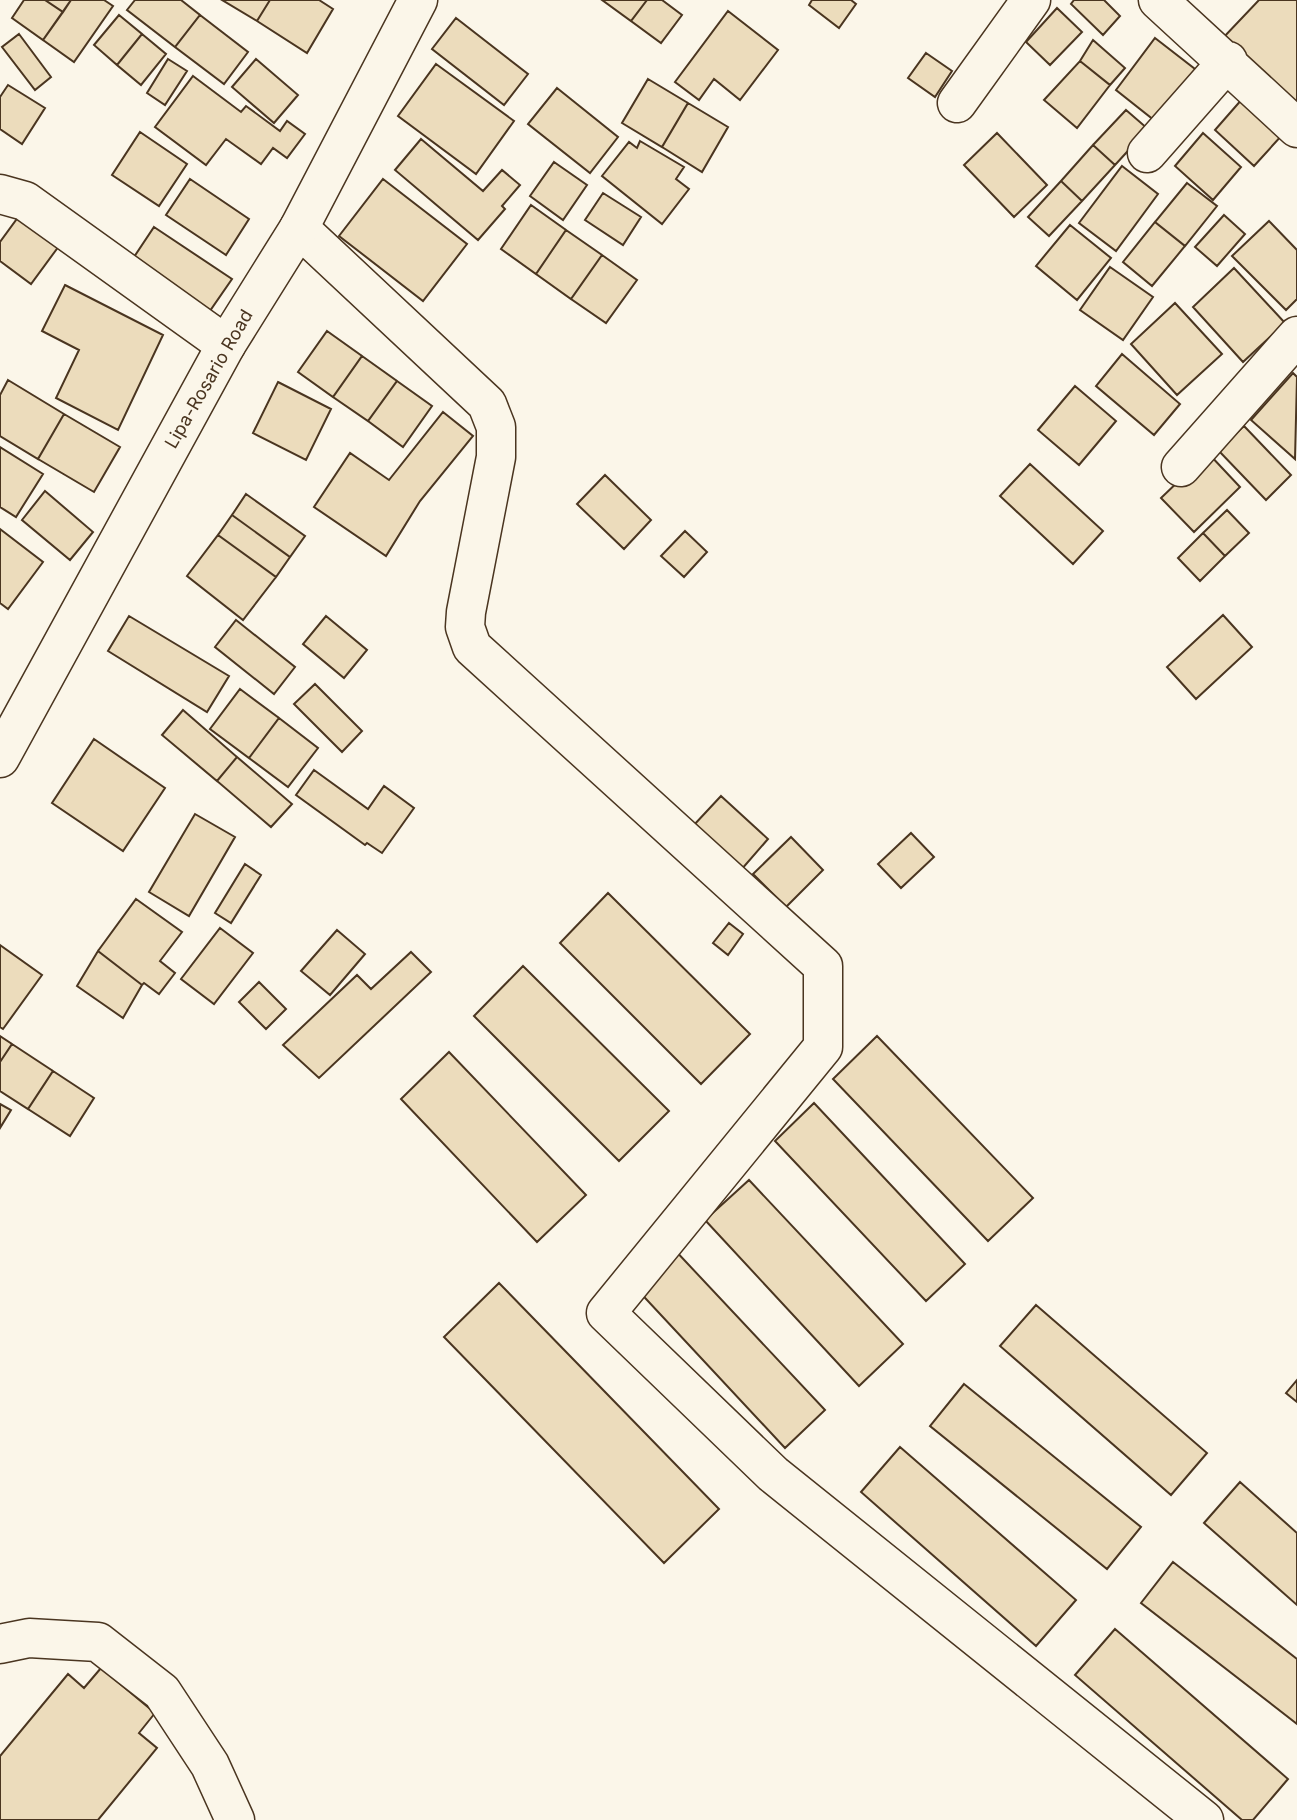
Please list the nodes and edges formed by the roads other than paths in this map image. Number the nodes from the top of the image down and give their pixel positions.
1 (418, 0) edge
2 (1031, 0) edge
3 (1158, 0) edge
4 (1228, 61) junction
5 (957, 103) dead end
6 (1297, 128) edge
7 (1147, 153) dead end
8 (0, 194) edge
9 (299, 228) junction
10 (1297, 336) edge
11 (226, 345) junction
12 (1181, 467) dead end
13 (0, 758) edge
14 (0, 1644) edge
15 (235, 1820) edge
16 (1204, 1820) edge

1 - 9 street, Lipa-Rosario Road
2 - 5 street
3 - 4 street
4 - 6 street
4 - 7 street
8 - 11 street
9 - 11 street, Lipa-Rosario Road
9 - 16 street
10 - 12 street
11 - 13 street, Lipa-Rosario Road
14 - 15 street

